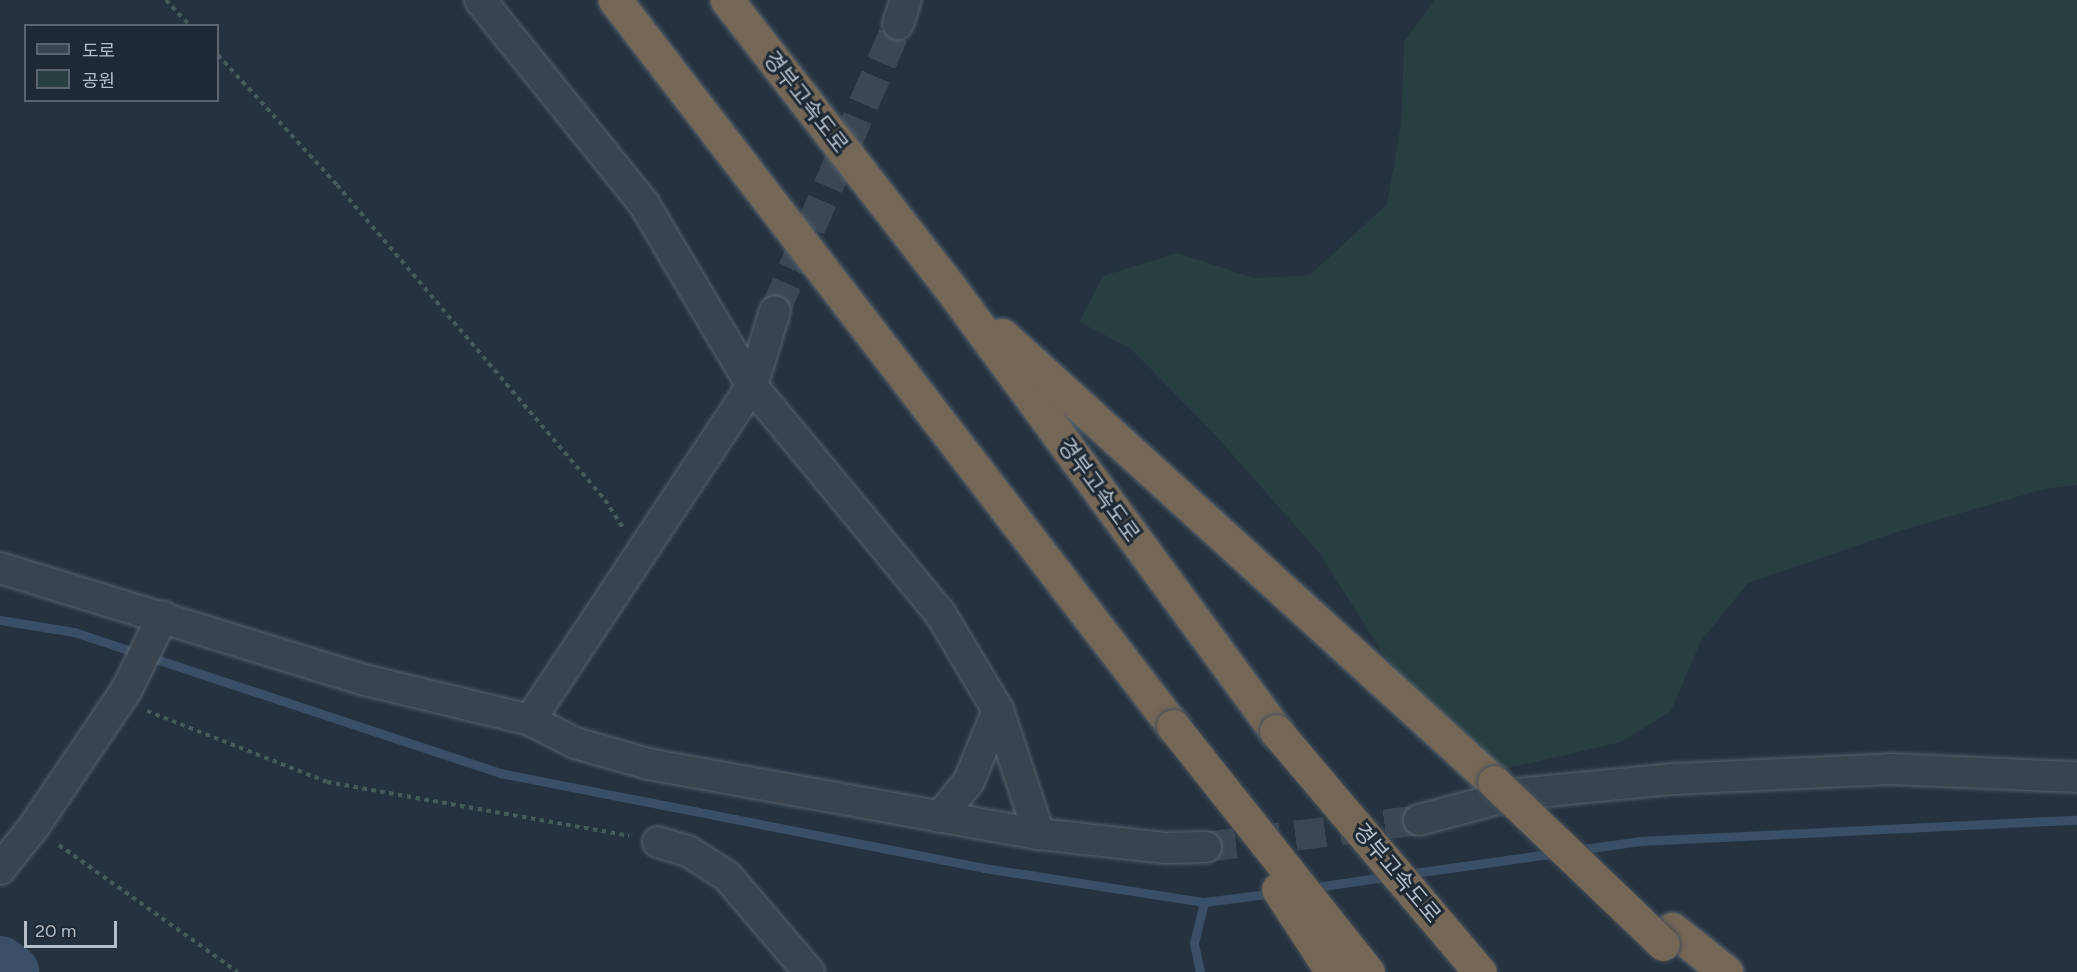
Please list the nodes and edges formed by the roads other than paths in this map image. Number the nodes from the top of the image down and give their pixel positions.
1 (480, 0) edge
2 (615, 0) edge
3 (727, 0) edge
4 (949, 286) junction
5 (775, 311) tunnel mouth
6 (752, 386) junction
7 (0, 568) edge
8 (163, 616) junction
9 (998, 710) junction
10 (530, 720) junction
11 (1173, 726) junction
12 (2077, 777) edge
13 (940, 817) junction
14 (1419, 820) tunnel mouth
15 (1039, 834) junction
16 (658, 842) road end
17 (1206, 847) tunnel mouth
18 (4, 864) edge
19 (1668, 936) junction
20 (809, 972) edge
21 (1332, 972) edge
22 (1368, 972) edge
23 (1480, 972) edge
24 (1689, 972) edge
25 (1726, 972) edge

1 - 6 street
2 - 11 highway
3 - 4 highway, 경부고속도로
4 - 19 highway, bridge
4 - 23 highway, 경부고속도로, bridge
5 - 6 street
6 - 9 street
6 - 10 street
7 - 8 street
8 - 10 street
8 - 18 street
9 - 13 street
9 - 15 street
10 - 13 street
11 - 21 highway, bridge
11 - 22 highway, bridge
12 - 14 street
13 - 15 street
15 - 17 street
16 - 20 street
19 - 24 highway
19 - 25 highway

